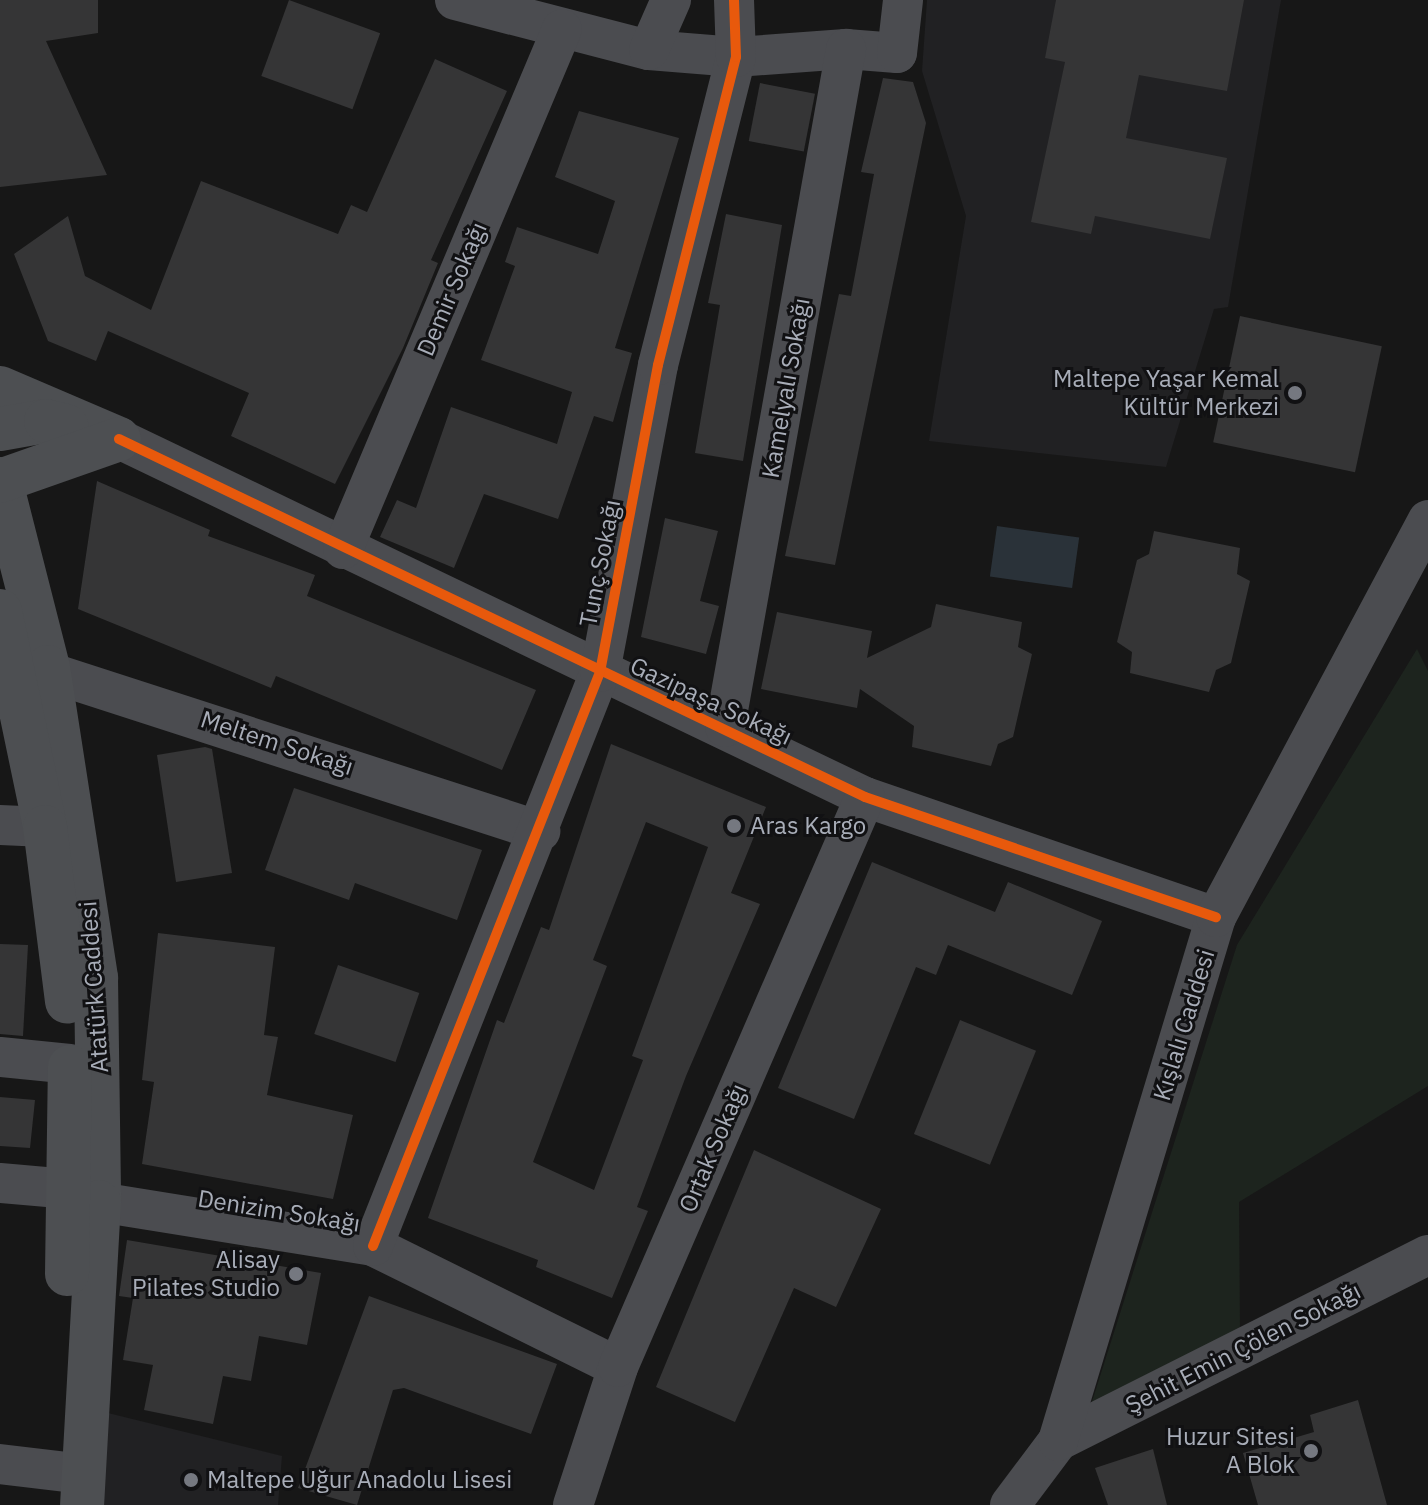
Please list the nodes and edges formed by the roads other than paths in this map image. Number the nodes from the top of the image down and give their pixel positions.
1 (455, 0) edge
2 (671, 0) edge
3 (734, 0) edge
4 (903, 0) edge
5 (562, 29) junction
6 (846, 49) junction
7 (649, 50) junction
8 (736, 57) junction
9 (0, 388) edge
10 (0, 429) edge
11 (119, 439) junction
12 (0, 480) edge
13 (1428, 520) edge
14 (343, 549) junction
15 (0, 614) edge
16 (31, 665) junction
17 (600, 672) junction
18 (725, 727) junction
19 (865, 797) junction
20 (0, 825) edge
21 (45, 827) junction
22 (540, 831) junction
23 (1216, 917) junction
24 (0, 1057) edge
25 (70, 1064) junction
26 (0, 1183) edge
27 (84, 1195) junction
28 (373, 1246) junction
29 (1428, 1255) edge
30 (618, 1367) junction
31 (1058, 1441) junction
32 (0, 1464) edge
33 (69, 1489) edge
34 (586, 1500) edge
35 (1010, 1505) edge

1 - 5 street
2 - 7 street
3 - 8 street, Tunç Sokağı
4 - 6 street
5 - 7 street
5 - 14 street, Demir Sokağı
6 - 8 street
6 - 18 street, Kamelyalı Sokağı
7 - 8 street
8 - 17 street, Tunç Sokağı
9 - 11 main road
10 - 11 main road
11 - 12 main road
11 - 14 street, Gazipaşa Sokağı
12 - 16 main road, Atatürk Caddesi
13 - 23 street, Kışlalı Caddesi
14 - 17 street, Gazipaşa Sokağı
15 - 16 main road, Atatürk Caddesi
16 - 21 main road, Atatürk Caddesi
16 - 22 street, Meltem Sokağı
16 - 27 main road, Atatürk Caddesi
17 - 18 street, Gazipaşa Sokağı
17 - 22 street, Tunç Sokağı
18 - 19 street, Gazipaşa Sokağı
19 - 23 street, Gazipaşa Sokağı
19 - 30 street, Ortak Sokağı
20 - 21 street
21 - 25 main road, Atatürk Caddesi
22 - 28 street, Tunç Sokağı
23 - 31 street, Kışlalı Caddesi
24 - 25 street
25 - 27 main road, Atatürk Caddesi
26 - 27 street, Denizim Sokağı
27 - 28 street, Denizim Sokağı
27 - 33 main road, Atatürk Caddesi
28 - 30 street, Denizim Sokağı
29 - 31 street, Şehit Emin Çölen Sokağı
30 - 34 street, Ortak Sokağı
31 - 35 street, Kışlalı Caddesi
32 - 33 street

